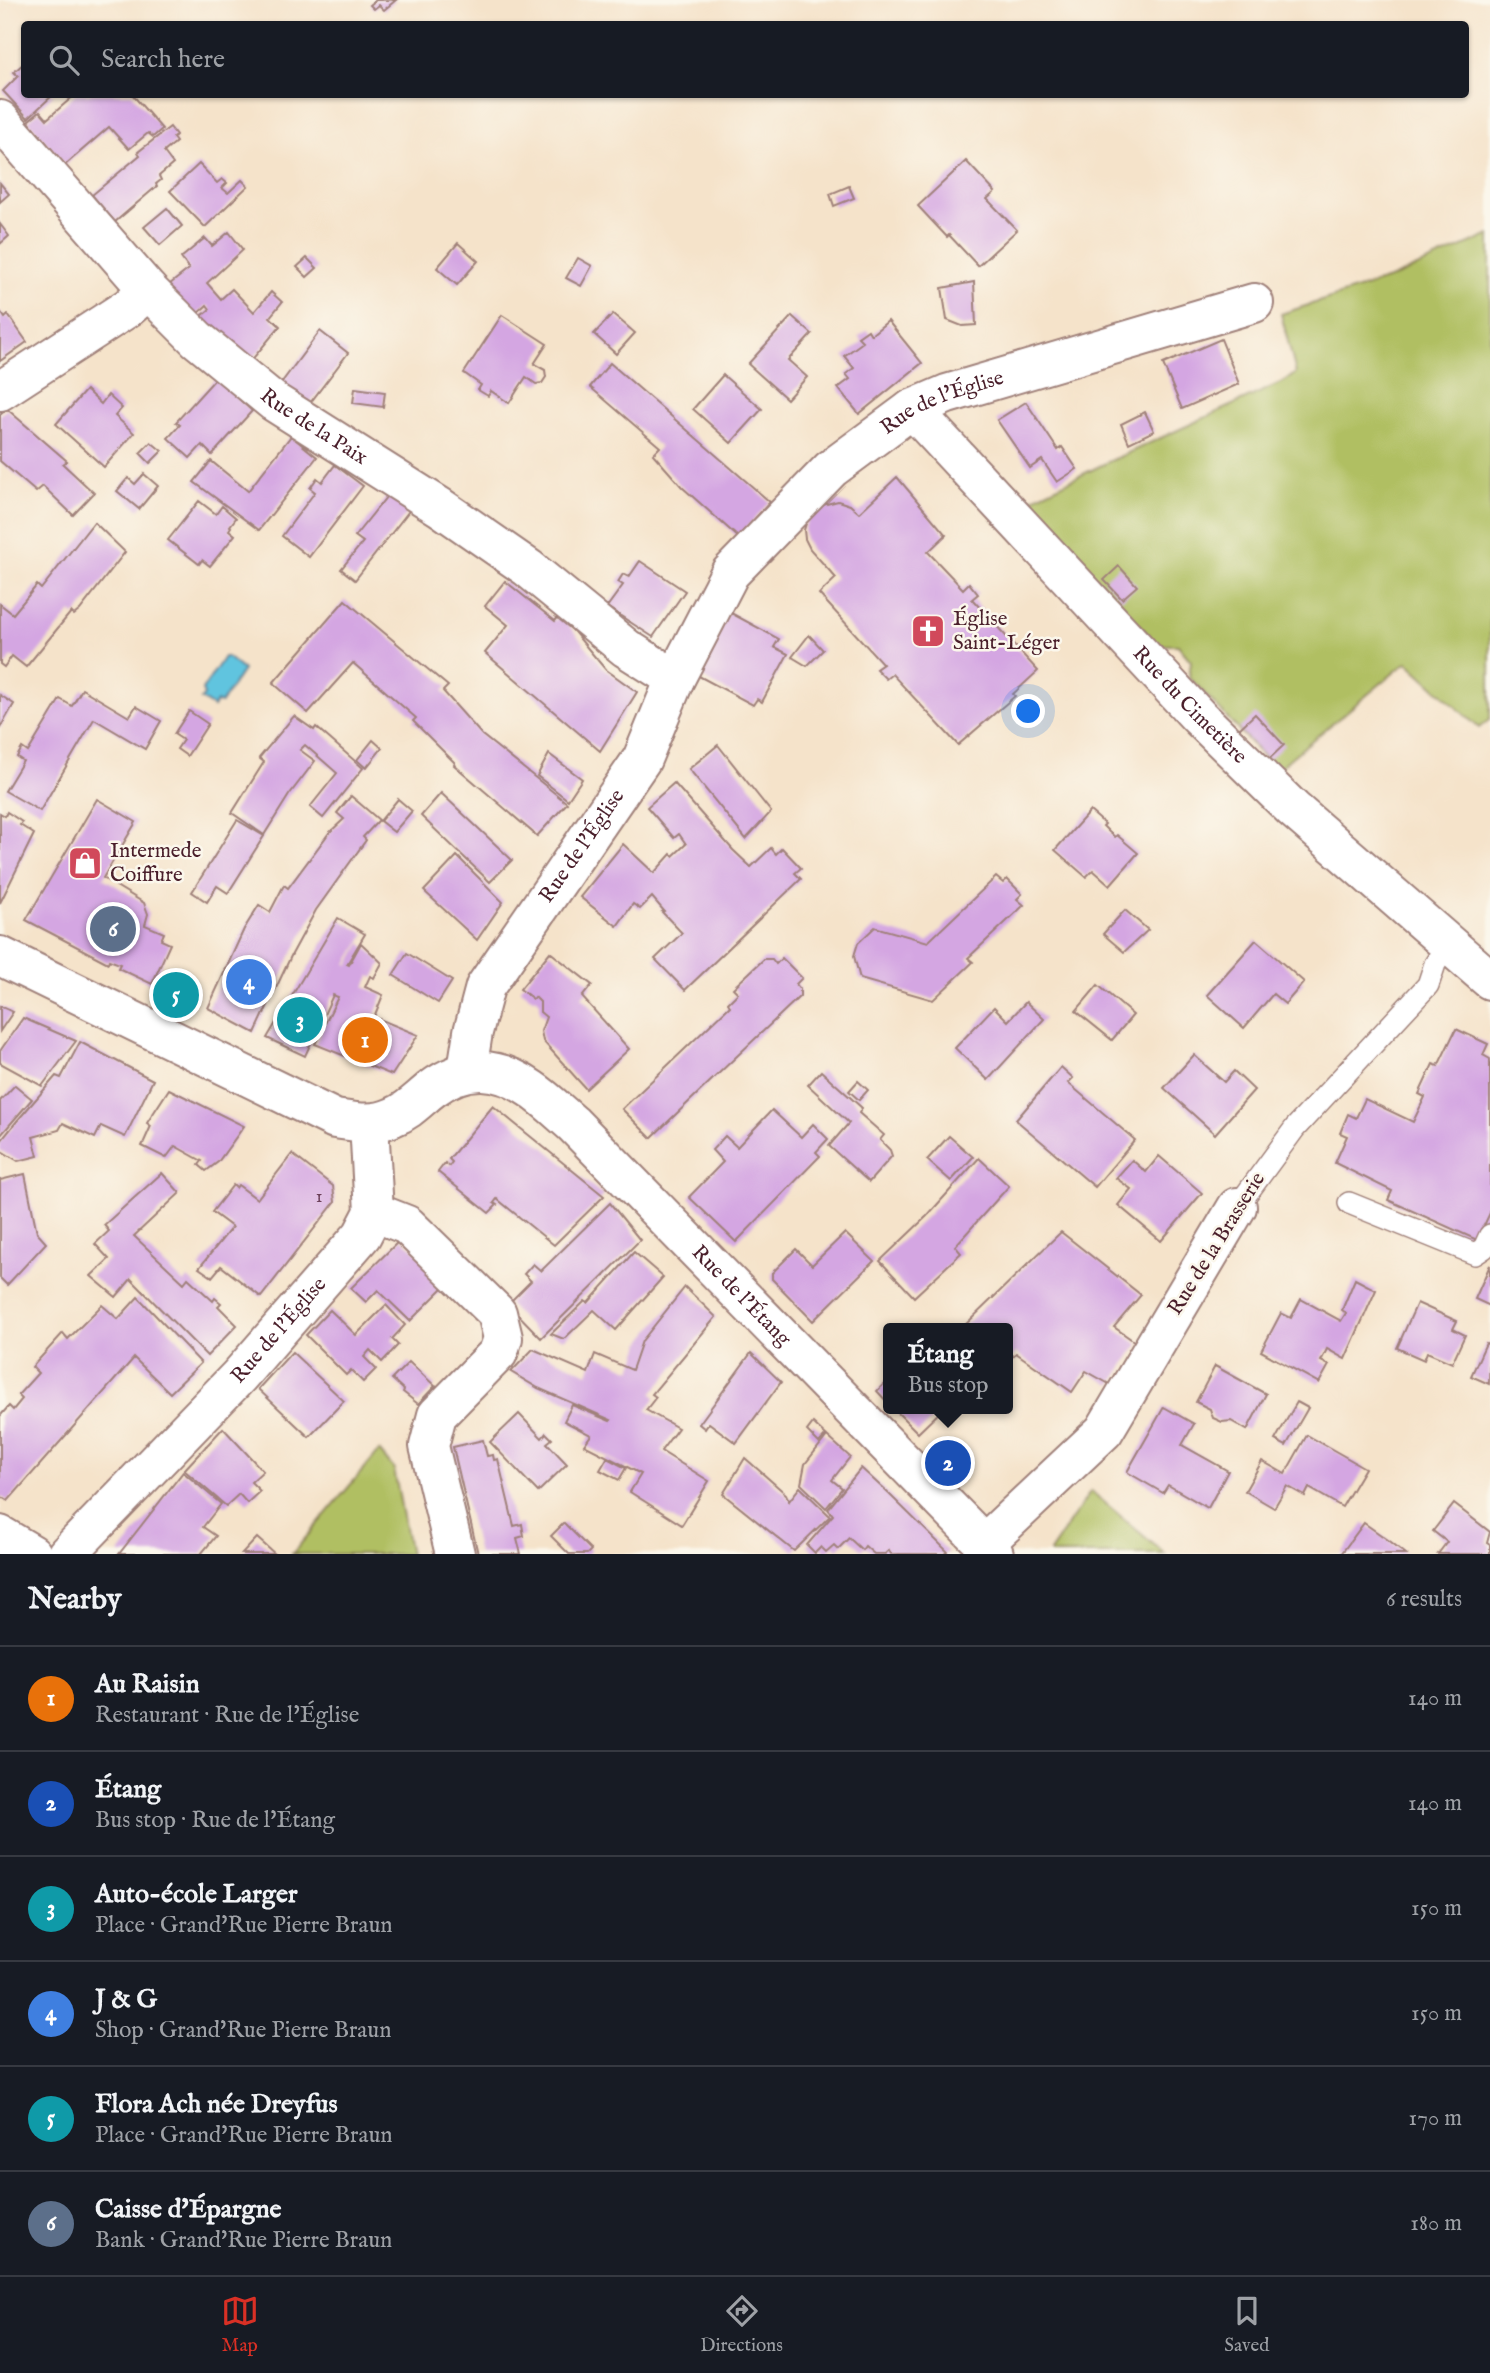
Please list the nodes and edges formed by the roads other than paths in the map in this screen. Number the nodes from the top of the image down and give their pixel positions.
1 (0, 120) edge
2 (148, 290) junction
3 (1254, 303) dead end
4 (0, 391) edge
5 (912, 409) junction
6 (674, 679) junction
7 (1448, 943) junction
8 (0, 956) edge
9 (1490, 980) edge
10 (467, 1070) junction
11 (369, 1124) junction
12 (1349, 1203) dead end
13 (1237, 1207) joint
14 (374, 1212) junction
15 (1490, 1235) edge
16 (0, 1535) edge
17 (990, 1549) edge
18 (32, 1554) edge
19 (67, 1554) edge
20 (456, 1554) edge

1 - 2 street, Rue de la Paix
2 - 4 street
2 - 6 street, Rue de la Paix
3 - 5 street, Rue de l'Église
5 - 6 street, Rue de l'Église
5 - 7 street, Rue du Cimetière
6 - 10 street, Rue de l'Église
7 - 9 street, Rue du Cimetière
7 - 13 lane, Rue de la Brasserie
8 - 11 street
10 - 11 street
10 - 17 street, Rue de l'Étang
11 - 14 street
12 - 15 lane
13 - 17 street, Rue de la Brasserie
14 - 19 street, Rue de l'Église
14 - 20 street
16 - 18 street

